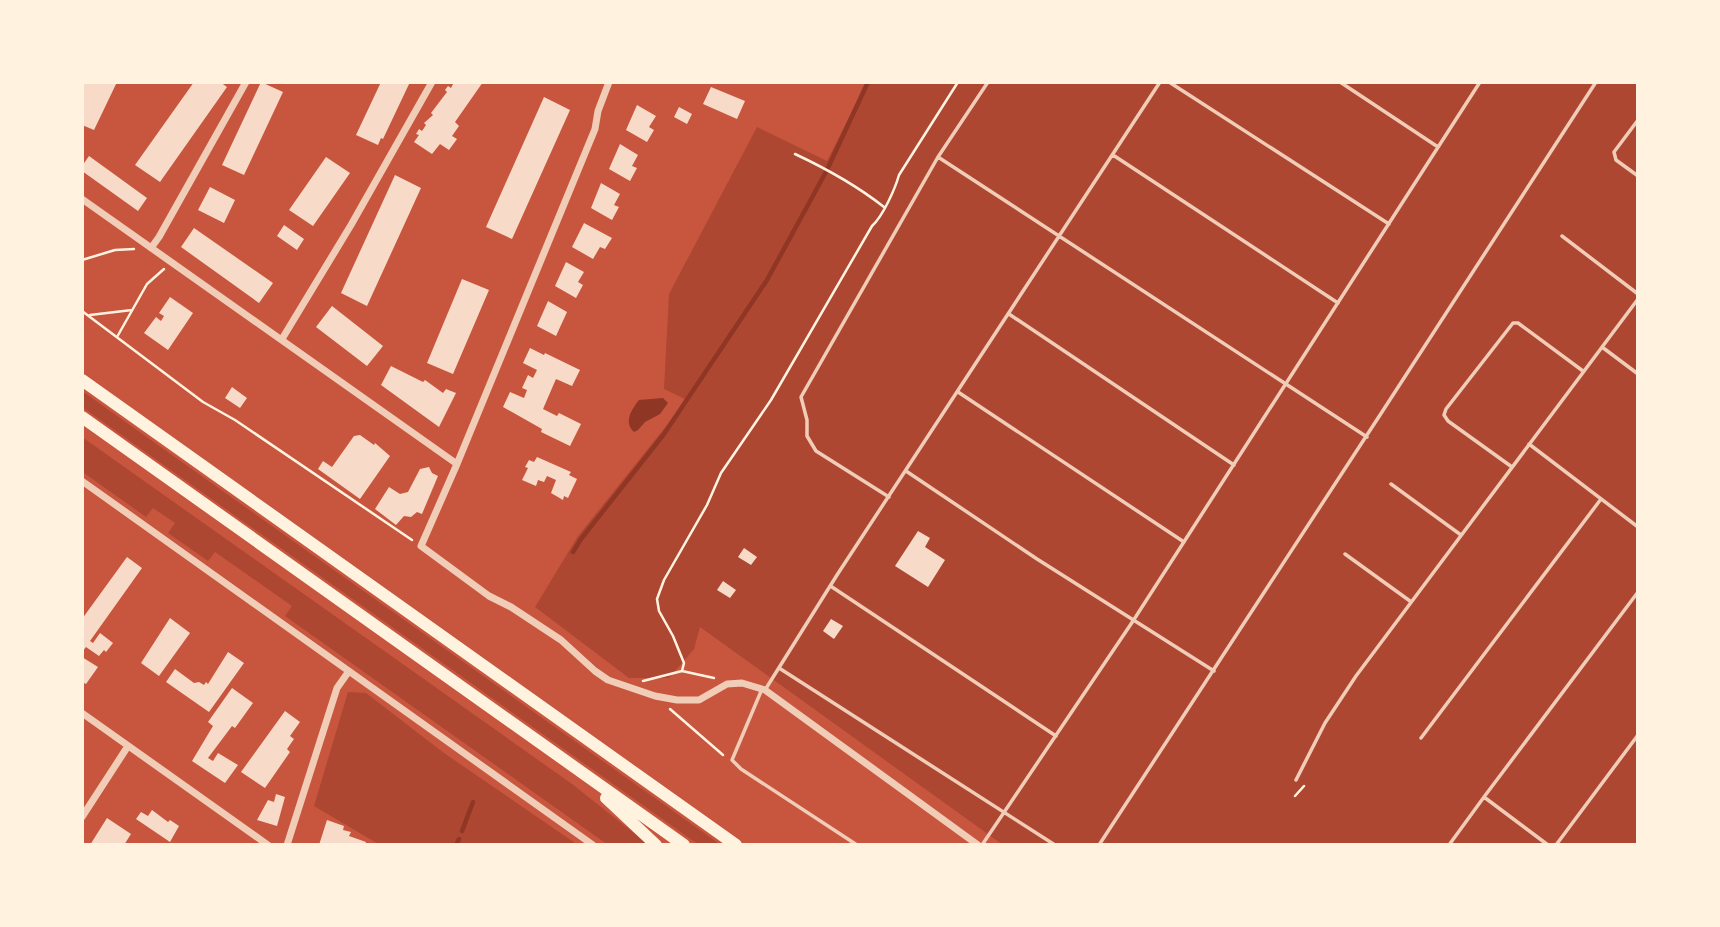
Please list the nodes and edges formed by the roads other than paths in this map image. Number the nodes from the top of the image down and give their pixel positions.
1 (246, 82) edge
2 (432, 82) edge
3 (988, 82) edge
4 (1160, 82) edge
5 (1169, 82) edge
6 (1339, 82) edge
7 (1480, 82) edge
8 (1596, 82) edge
9 (608, 83) edge
10 (1638, 120) edge
11 (1438, 147) junction
12 (1113, 155) junction
13 (938, 157) junction
14 (1638, 176) edge
15 (82, 199) edge
16 (1389, 224) junction
17 (1060, 236) junction
18 (1562, 236) dead end
19 (151, 248) junction
20 (1638, 296) edge
21 (1338, 303) junction
22 (1009, 314) junction
23 (282, 339) junction
24 (1602, 347) junction
25 (1583, 371) junction
26 (1638, 374) edge
27 (82, 380) edge
28 (1286, 384) junction
29 (958, 392) junction
30 (82, 417) edge
31 (1368, 437) junction
32 (1529, 444) junction
33 (457, 464) junction
34 (1234, 465) junction
35 (1512, 467) junction
36 (906, 471) junction
37 (82, 481) edge
38 (1391, 484) dead end
39 (889, 497) junction
40 (1601, 499) junction
41 (1638, 527) edge
42 (1461, 535) junction
43 (1184, 542) junction
44 (1345, 554) dead end
45 (832, 587) junction
46 (1638, 592) edge
47 (1410, 601) junction
48 (1133, 621) junction
49 (779, 668) junction
50 (349, 671) junction
51 (1213, 671) junction
52 (763, 690) junction
53 (82, 713) edge
54 (1638, 735) edge
55 (1056, 736) junction
56 (1421, 738) dead end
57 (128, 746) junction
58 (567, 762) junction
59 (1296, 780) dead end
60 (1484, 797) junction
61 (1006, 812) junction
62 (82, 817) edge
63 (268, 845) edge
64 (287, 845) edge
65 (593, 845) edge
66 (656, 845) edge
67 (684, 845) edge
68 (736, 845) edge
69 (857, 845) edge
70 (980, 845) edge
71 (1055, 845) edge
72 (1099, 845) edge
73 (1449, 845) edge
74 (1548, 845) edge
75 (1556, 845) edge

1 - 19 street
2 - 23 street
3 - 13 lane
4 - 12 lane
5 - 16 lane
6 - 11 lane
7 - 11 lane
8 - 31 lane
9 - 33 street
10 - 14 lane
11 - 16 lane
12 - 17 lane
12 - 21 lane
13 - 17 lane
13 - 39 lane
15 - 19 street
16 - 21 lane
17 - 22 lane
17 - 28 lane
18 - 20 lane
19 - 23 street
20 - 24 lane
21 - 28 lane
22 - 29 lane
22 - 34 lane
23 - 33 street
24 - 25 lane
24 - 26 lane
25 - 32 lane
25 - 35 lane
27 - 68 main road
28 - 31 lane
28 - 34 lane
29 - 36 lane
29 - 43 lane
30 - 58 main road
31 - 51 lane
32 - 35 lane
32 - 40 lane
33 - 52 street
34 - 43 lane
35 - 42 lane
36 - 39 lane
36 - 48 lane
37 - 50 street
38 - 42 lane
39 - 45 lane
40 - 41 lane
40 - 56 lane
42 - 47 lane
43 - 48 lane
44 - 47 lane
45 - 49 lane
45 - 55 lane
46 - 60 lane
47 - 59 lane
48 - 51 lane
48 - 55 lane
49 - 52 lane
49 - 61 lane
50 - 64 street
50 - 65 street
51 - 72 lane
52 - 69 lane
52 - 70 street
53 - 57 street
54 - 75 lane
55 - 61 lane
57 - 62 street
57 - 63 street
58 - 66 main road
58 - 67 main road
60 - 73 lane
60 - 74 lane
61 - 70 lane
61 - 71 lane

